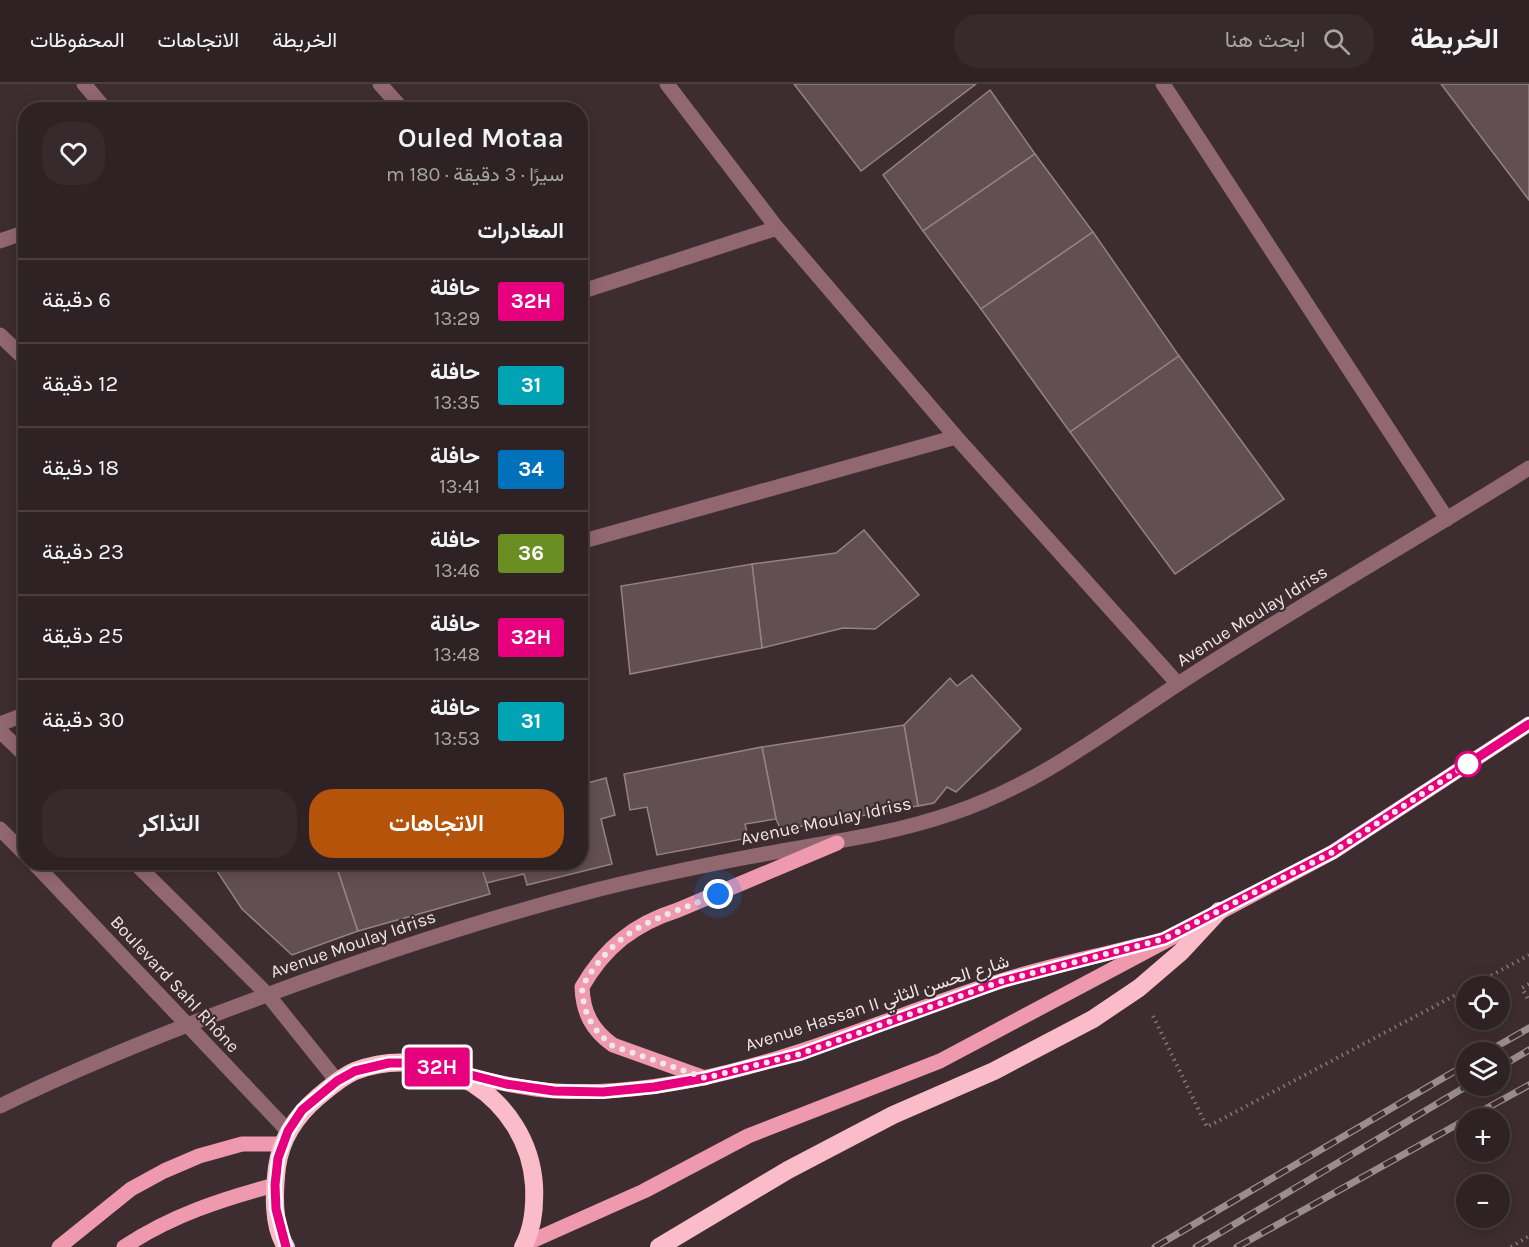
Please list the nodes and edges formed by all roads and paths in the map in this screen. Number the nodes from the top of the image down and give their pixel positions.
1 (84, 84) edge
2 (380, 84) edge
3 (667, 84) edge
4 (1163, 84) edge
5 (99, 102) edge
6 (396, 102) edge
7 (777, 228) junction
8 (18, 235) edge
9 (0, 241) edge
10 (588, 289) edge
11 (0, 335) edge
12 (18, 352) edge
13 (956, 437) junction
14 (1529, 468) edge
15 (1447, 519) junction
16 (588, 540) edge
17 (1178, 684) junction
18 (18, 717) edge
19 (0, 724) edge
20 (1529, 724) edge
21 (0, 731) edge
22 (18, 748) edge
23 (0, 829) edge
24 (837, 843) junction
25 (18, 847) edge
26 (40, 870) edge
27 (142, 870) edge
28 (1219, 911) junction
29 (1164, 939) junction
30 (1529, 955) edge
31 (1491, 976) edge
32 (1529, 984) edge
33 (1139, 988) junction
34 (268, 994) junction
35 (1456, 995) edge
36 (1529, 1000) edge
37 (185, 1025) junction
38 (458, 1074) junction
39 (705, 1078) junction
40 (337, 1081) junction
41 (0, 1106) edge
42 (286, 1138) junction
43 (275, 1185) junction
44 (1529, 1236) edge
45 (524, 1245) edge
46 (59, 1247) edge
47 (124, 1247) edge
48 (286, 1247) edge
49 (659, 1247) edge
50 (1511, 1247) edge

1 - 5 street
2 - 6 street
3 - 7 street
4 - 15 street
7 - 10 street
7 - 13 street
8 - 9 street
11 - 12 street
13 - 16 street
13 - 17 street
14 - 15 street, Avenue Moulay Idriss
15 - 17 street, Avenue Moulay Idriss
17 - 24 street, Avenue Moulay Idriss
18 - 19 street
20 - 28 main road, Avenue Hassan II شارع الحسن الثاني
21 - 22 street
23 - 25 street
24 - 34 street, Avenue Moulay Idriss
24 - 39 main road
26 - 37 street, Boulevard Sahl Rhône
27 - 34 street
28 - 29 main road, Avenue Hassan II شارع الحسن الثاني
28 - 33 highway
29 - 39 main road, Avenue Hassan II شارع الحسن الثاني
29 - 45 main road, Avenue Hassan II شارع الحسن الثاني
30 - 31 path
32 - 36 path
33 - 35 path
33 - 49 highway
34 - 37 street, Avenue Moulay Idriss
34 - 40 street
37 - 41 street, Avenue Moulay Idriss
37 - 42 street, Boulevard Sahl Rhône
38 - 39 main road, Avenue Hassan II شارع الحسن الثاني
38 - 40 highway
38 - 45 highway
40 - 42 highway
42 - 43 highway
42 - 46 main road
43 - 47 main road
43 - 48 highway
44 - 50 path

